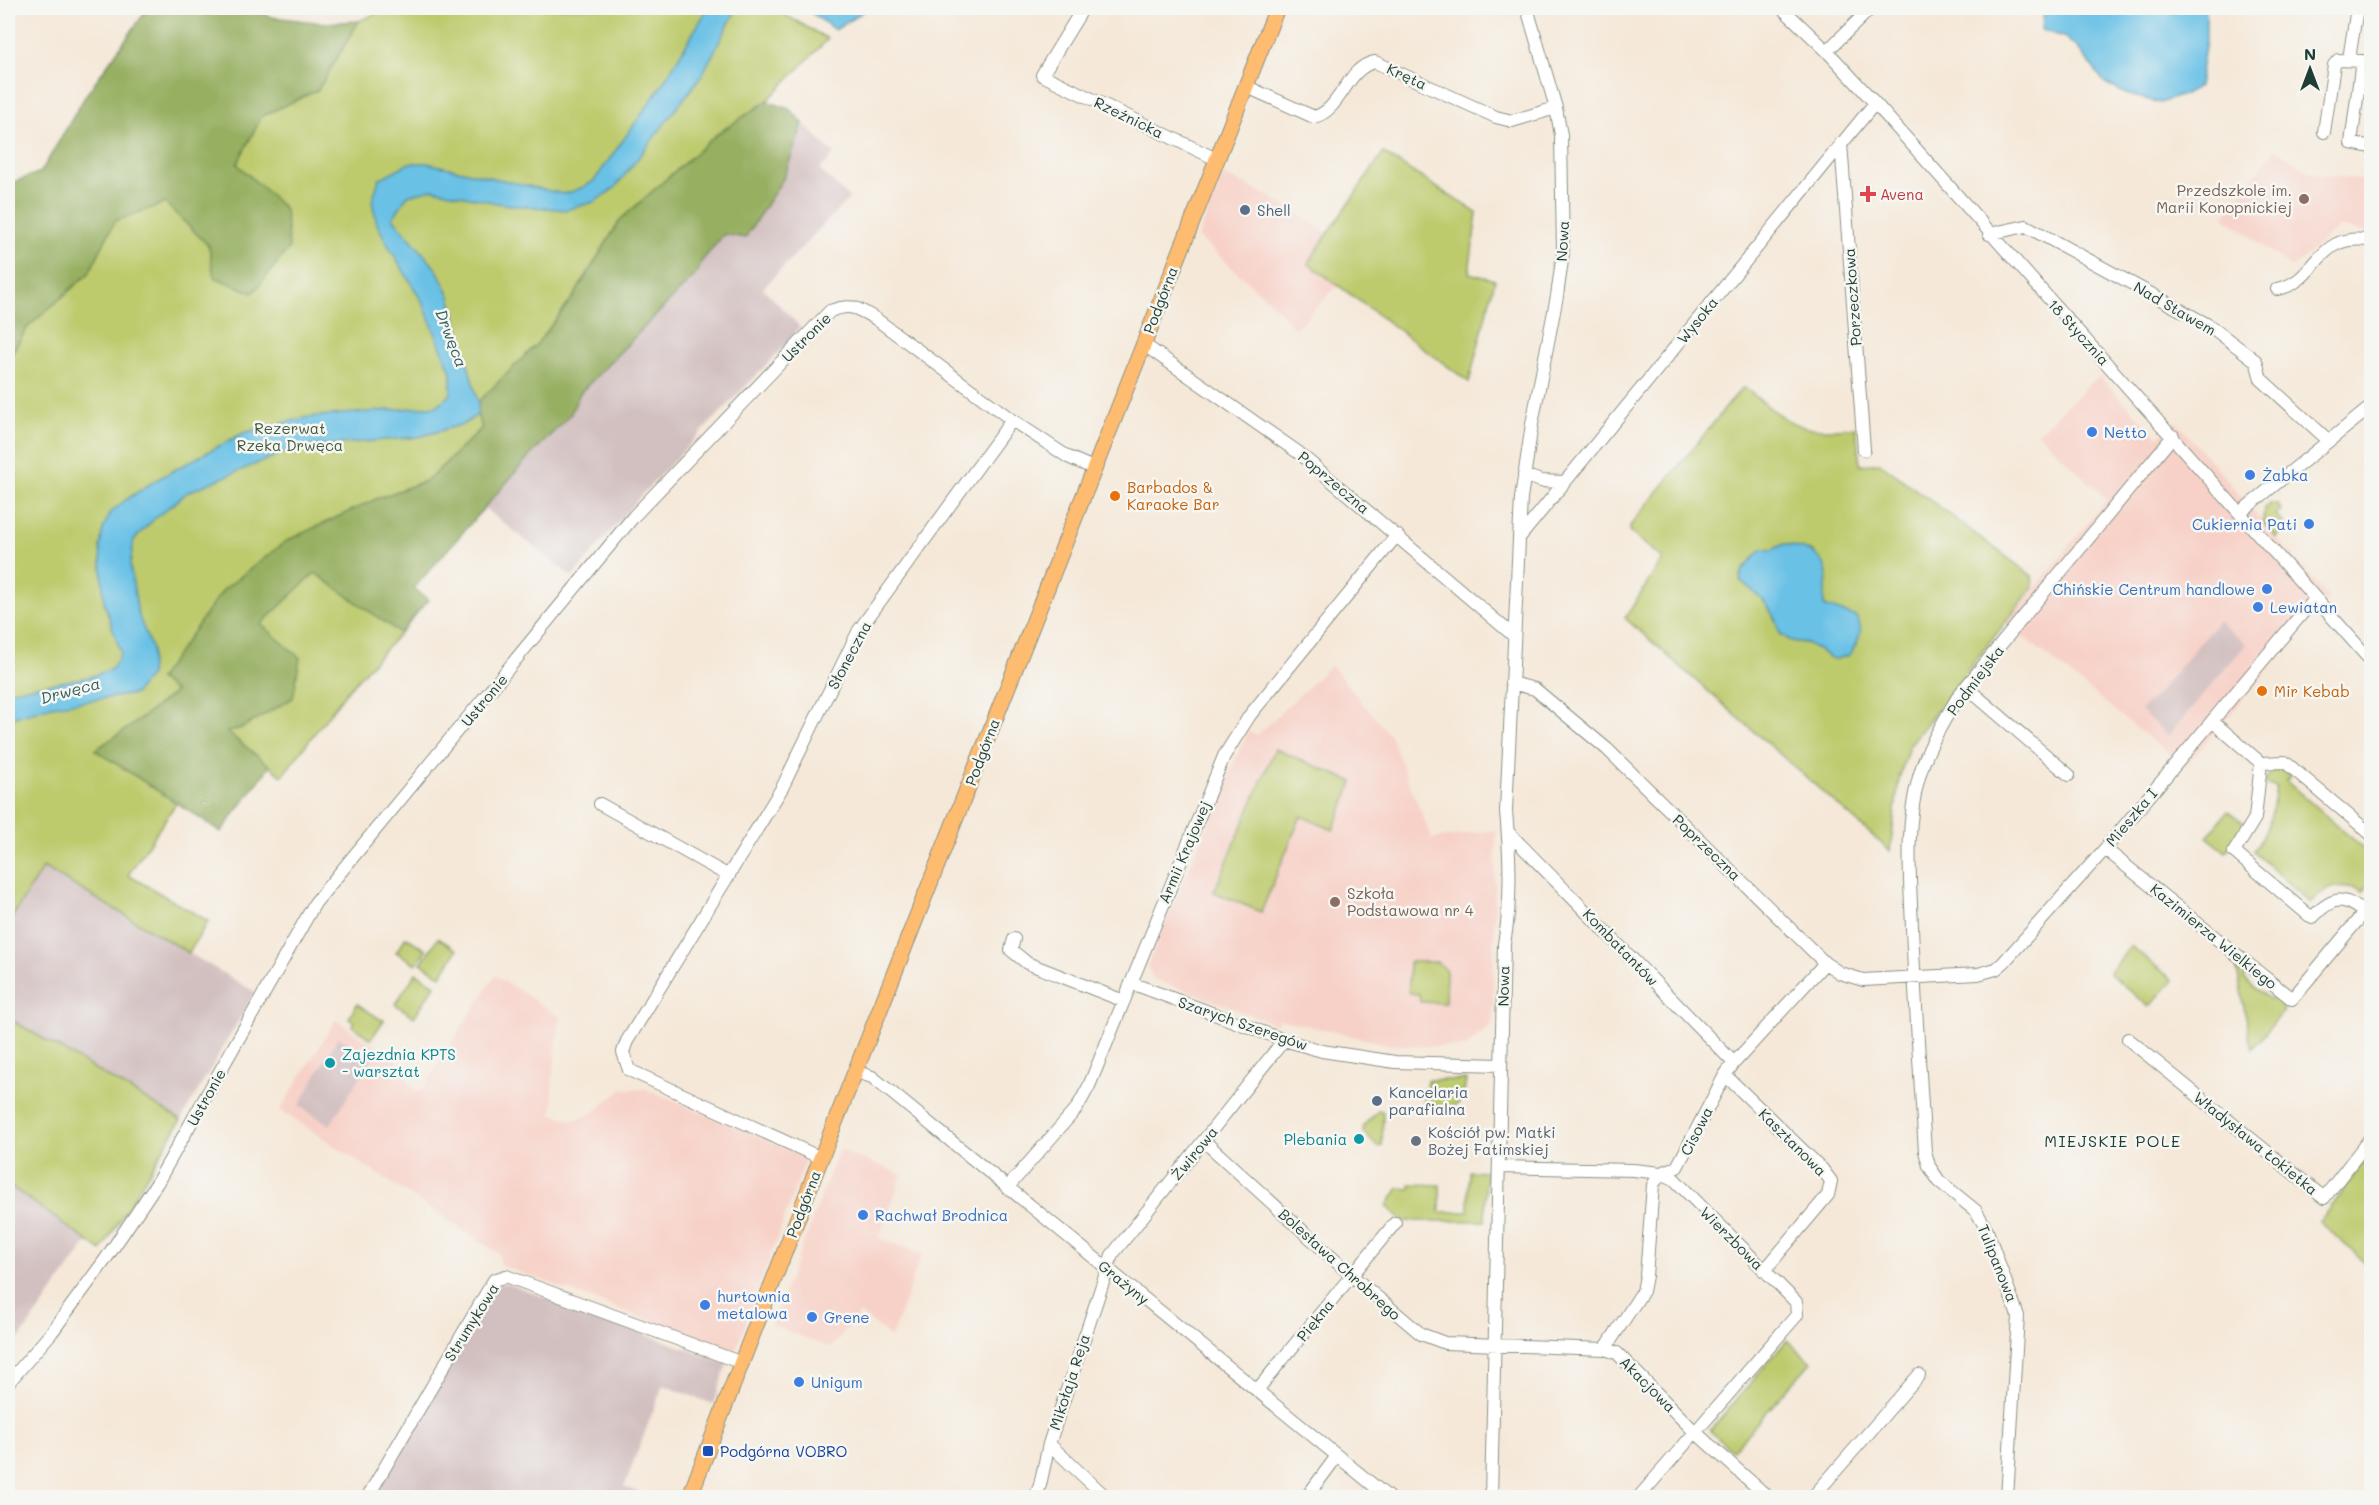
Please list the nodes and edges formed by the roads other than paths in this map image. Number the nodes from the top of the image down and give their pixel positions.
1 (1083, 8) edge
2 (1277, 8) edge
3 (1527, 8) edge
4 (1782, 8) edge
5 (1871, 8) edge
6 (2358, 8) edge
7 (1827, 51) junction
8 (2367, 58) edge
9 (2349, 59) junction
10 (1245, 86) junction
11 (1875, 103) junction
12 (1556, 108) junction
13 (2324, 132) dead end
14 (1841, 143) junction
15 (2372, 147) edge
16 (1215, 159) junction
17 (1989, 234) junction
18 (2372, 241) edge
19 (2277, 289) dead end
20 (1143, 344) junction
21 (2372, 406) edge
22 (1012, 420) junction
23 (2173, 436) junction
24 (2328, 440) junction
25 (1864, 450) dead end
26 (1093, 468) junction
27 (1524, 475) junction
28 (1564, 482) junction
29 (2241, 512) junction
30 (1397, 535) junction
31 (1519, 538) junction
32 (2315, 598) junction
33 (1514, 636) junction
34 (2372, 662) edge
35 (1511, 683) junction
36 (1966, 687) junction
37 (2212, 721) junction
38 (2261, 764) junction
39 (2069, 776) dead end
40 (600, 804) dead end
41 (1508, 831) junction
42 (2372, 835) edge
43 (2105, 849) junction
44 (729, 876) junction
45 (2369, 911) edge
46 (1014, 939) dead end
47 (1825, 963) junction
48 (1914, 978) junction
49 (1131, 983) junction
50 (1124, 1001) junction
51 (2128, 1039) dead end
52 (1284, 1040) junction
53 (1734, 1063) junction
54 (1501, 1065) junction
55 (856, 1072) junction
56 (1725, 1075) junction
57 (2372, 1136) edge
58 (1204, 1141) junction
59 (821, 1158) junction
60 (1499, 1167) junction
61 (1661, 1173) junction
62 (1007, 1188) junction
63 (1395, 1223) dead end
64 (1107, 1268) junction
65 (1764, 1270) junction
66 (1351, 1275) junction
67 (1495, 1345) junction
68 (1605, 1350) junction
69 (742, 1363) junction
70 (1919, 1375) dead end
71 (8, 1383) edge
72 (1258, 1389) junction
73 (1694, 1431) junction
74 (1049, 1444) junction
75 (1337, 1456) junction
76 (367, 1497) edge
77 (689, 1497) edge
78 (1035, 1497) edge
79 (1107, 1497) edge
80 (1306, 1497) edge
81 (1389, 1497) edge
82 (1491, 1497) edge
83 (1638, 1497) edge
84 (1769, 1497) edge
85 (1812, 1497) edge
86 (2007, 1497) edge

1 - 16 street, Rzeźnicka
2 - 10 main road, Podgórna
3 - 12 street, Nowa
4 - 7 street, 18 Stycznia
5 - 7 street
6 - 9 street
7 - 11 street, 18 Stycznia
8 - 9 street
8 - 15 street
9 - 13 street
10 - 12 street, Kręta
10 - 16 main road, Podgórna
11 - 14 street, Wysoka
11 - 17 street, 18 Stycznia
12 - 27 street, Nowa
14 - 25 street, Porzeczkowa
14 - 28 street, Wysoka
16 - 20 main road, Podgórna
17 - 23 street, 18 Stycznia
17 - 24 street, Nad Stawem
18 - 19 street
20 - 26 main road, Podgórna
20 - 30 street, Poprzeczna
21 - 24 street
22 - 26 street, Ustronie
22 - 44 street, Słoneczna
22 - 71 street, Ustronie
23 - 29 street, 18 Stycznia
23 - 36 street, Podmiejska
24 - 29 street
26 - 55 main road, Podgórna
27 - 28 street
27 - 31 street, Nowa
28 - 31 street, Wysoka
29 - 32 street, 18 Stycznia
30 - 33 street, Poprzeczna
30 - 49 street, Armii Krajowej
31 - 33 street, Nowa
32 - 34 street, 18 Stycznia
32 - 37 street, Mieszka I
33 - 35 street, Nowa
35 - 41 street, Nowa
35 - 47 street, Poprzeczna
36 - 39 street
36 - 48 street, Podmiejska
37 - 38 street
37 - 43 street, Mieszka I
38 - 42 street
38 - 45 street, Kazimierza Wielkiego
40 - 44 street
41 - 53 street, Kombatantów
41 - 54 street, Nowa
43 - 45 street, Kazimierza Wielkiego
43 - 48 street, Mieszka I
44 - 59 street, Słoneczna
46 - 50 street
47 - 48 street, Poprzeczna
47 - 53 street, Cisowa
48 - 86 street, Tulipanowa
49 - 50 street, Armii Krajowej
49 - 52 street, Szarych Szeregów
50 - 62 street, Armii Krajowej
51 - 57 street, Władysława Łokietka
52 - 54 street, Szarych Szeregów
52 - 58 street, Żwirowa
53 - 56 street, Cisowa
54 - 60 street, Nowa
55 - 59 main road, Podgórna
55 - 62 street, Grażyny
56 - 61 street, Cisowa
56 - 65 street, Kasztanowa
58 - 64 street, Żwirowa
58 - 66 street, Bolesława Chrobrego
59 - 69 main road, Podgórna
60 - 61 street, Wierzbowa
60 - 67 street, Nowa
61 - 65 street, Wierzbowa
61 - 68 street, Cisowa
62 - 64 street, Grażyny
63 - 66 street, Piękna
64 - 72 street, Grażyny
64 - 74 street, Mikołaja Reja
65 - 73 street, Wierzbowa
66 - 67 street, Bolesława Chrobrego
66 - 72 street, Piękna
67 - 68 street, Akacjowa
67 - 82 street, Nowa
68 - 73 street, Akacjowa
69 - 76 street, Strumykowa
69 - 77 main road, Podgórna
70 - 85 street
72 - 75 street, Grażyny
73 - 83 street, Wierzbowa
73 - 84 street, Akacjowa
74 - 78 street, Mikołaja Reja
74 - 79 street
75 - 80 street
75 - 81 street, Grażyny

